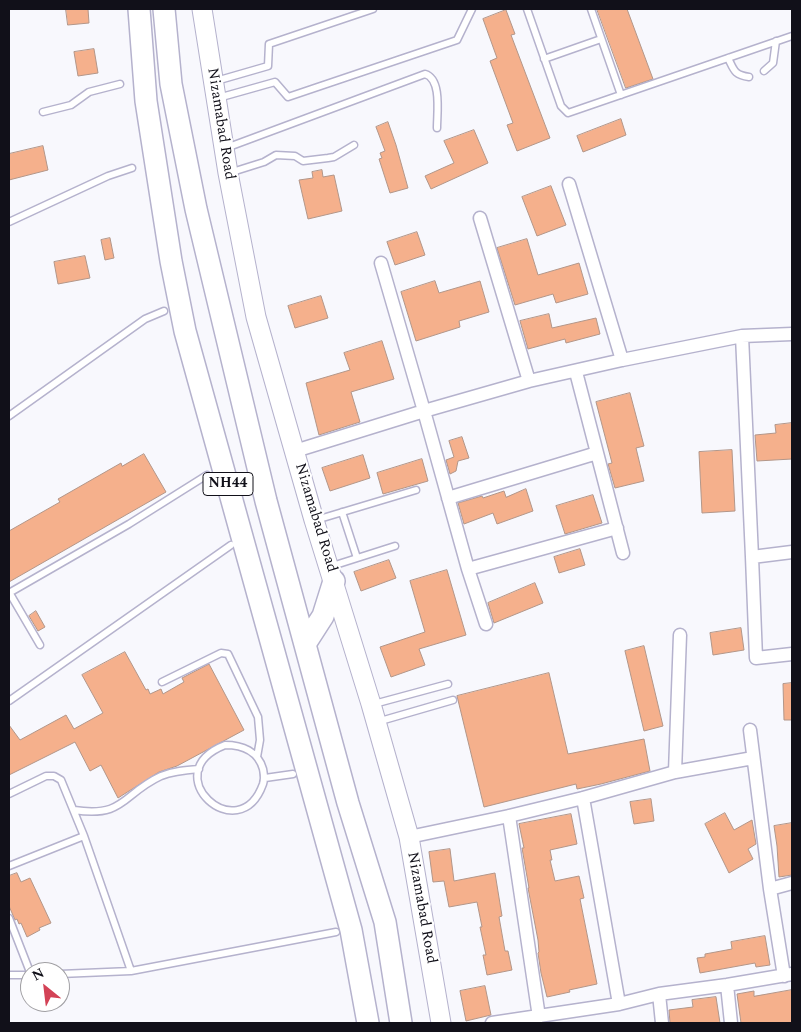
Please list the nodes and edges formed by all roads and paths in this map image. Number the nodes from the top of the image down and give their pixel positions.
1 (139, 9) edge
2 (164, 9) edge
3 (202, 9) edge
4 (373, 9) edge
5 (472, 9) edge
6 (527, 9) edge
7 (591, 9) edge
8 (792, 36) edge
9 (601, 39) junction
10 (776, 41) junction
11 (728, 58) junction
12 (544, 59) junction
13 (764, 71) dead end
14 (749, 77) dead end
15 (120, 84) dead end
16 (214, 90) junction
17 (620, 95) junction
18 (43, 112) dead end
19 (437, 128) dead end
20 (354, 146) dead end
21 (224, 149) junction
22 (132, 168) dead end
23 (228, 173) junction
24 (570, 184) dead end
25 (480, 218) dead end
26 (9, 222) edge
27 (380, 263) dead end
28 (164, 311) dead end
29 (792, 334) edge
30 (742, 336) junction
31 (622, 360) junction
32 (576, 372) junction
33 (529, 382) junction
34 (424, 411) junction
35 (9, 416) edge
36 (295, 452) junction
37 (597, 453) junction
38 (207, 475) dead end
39 (416, 490) dead end
40 (448, 498) junction
41 (342, 512) junction
42 (314, 520) junction
43 (617, 528) junction
44 (231, 544) dead end
45 (395, 546) dead end
46 (792, 552) edge
47 (622, 553) dead end
48 (752, 557) junction
49 (357, 558) junction
50 (468, 569) junction
51 (331, 574) junction
52 (9, 592) edge
53 (486, 624) dead end
54 (680, 635) dead end
55 (305, 644) junction
56 (40, 645) dead end
57 (792, 654) edge
58 (162, 682) dead end
59 (448, 684) dead end
60 (453, 700) dead end
61 (9, 701) edge
62 (374, 713) junction
63 (750, 730) dead end
64 (258, 757) junction
65 (753, 758) junction
66 (199, 769) junction
67 (675, 772) junction
68 (293, 774) dead end
69 (265, 778) junction
70 (9, 794) edge
71 (583, 798) junction
72 (74, 810) junction
73 (509, 816) junction
74 (84, 836) junction
75 (409, 837) junction
76 (9, 866) edge
77 (792, 883) edge
78 (770, 889) junction
79 (9, 918) edge
80 (385, 922) junction
81 (344, 931) junction
82 (389, 944) junction
83 (356, 952) junction
84 (26, 962) edge
85 (131, 971) junction
86 (70, 974) edge
87 (788, 975) edge
88 (727, 985) junction
89 (658, 994) junction
90 (619, 1004) junction
91 (539, 1017) junction
92 (368, 1023) edge
93 (401, 1023) edge
94 (441, 1023) edge
95 (492, 1023) edge
96 (662, 1023) edge
97 (731, 1023) edge

1 - 81 highway, NH44
2 - 55 highway, NH44
3 - 16 main road, Nizamabad Road
4 - 16 lane
5 - 16 lane
6 - 12 lane
7 - 9 lane
8 - 10 lane
9 - 12 lane
9 - 17 lane
10 - 11 lane
10 - 13 lane
11 - 14 lane
11 - 17 lane
12 - 17 lane
15 - 18 lane
16 - 21 main road, Nizamabad Road
19 - 21 lane
20 - 23 lane
21 - 23 main road, Nizamabad Road
22 - 26 lane
23 - 36 main road, Nizamabad Road
24 - 31 street
25 - 33 street
27 - 34 street
28 - 35 lane
29 - 30 street
30 - 31 street
30 - 48 street
31 - 32 street
32 - 33 street
32 - 37 street
33 - 34 street
34 - 36 street
34 - 40 street
36 - 42 main road, Nizamabad Road
37 - 40 street
37 - 43 street
38 - 52 lane
39 - 41 lane
40 - 50 street
41 - 42 lane
41 - 49 lane
42 - 51 main road, Nizamabad Road
43 - 47 street
43 - 50 street
44 - 61 lane
45 - 49 lane
46 - 48 street
48 - 57 street
49 - 51 lane
50 - 53 street
51 - 55 highway
51 - 62 main road, Nizamabad Road
52 - 56 lane
54 - 67 street
55 - 80 highway, NH44
58 - 64 lane
59 - 62 lane
60 - 62 lane
62 - 75 main road, Nizamabad Road
63 - 65 street
64 - 66 lane
64 - 69 lane
65 - 67 street
65 - 78 street
66 - 69 lane
66 - 72 lane
67 - 71 street
68 - 69 lane
70 - 72 lane
71 - 73 street
71 - 90 street
72 - 74 lane
73 - 75 street
73 - 91 street
74 - 76 lane
74 - 85 lane
75 - 94 main road, Nizamabad Road
77 - 78 street
78 - 87 street
79 - 84 lane
80 - 81 highway
80 - 82 highway, NH44
81 - 83 highway, NH44
81 - 85 lane
82 - 83 highway
82 - 93 highway, NH44
83 - 92 highway, NH44
85 - 86 lane
87 - 88 street
88 - 89 street
88 - 97 street
89 - 90 street
89 - 96 street
90 - 91 street
91 - 95 street

